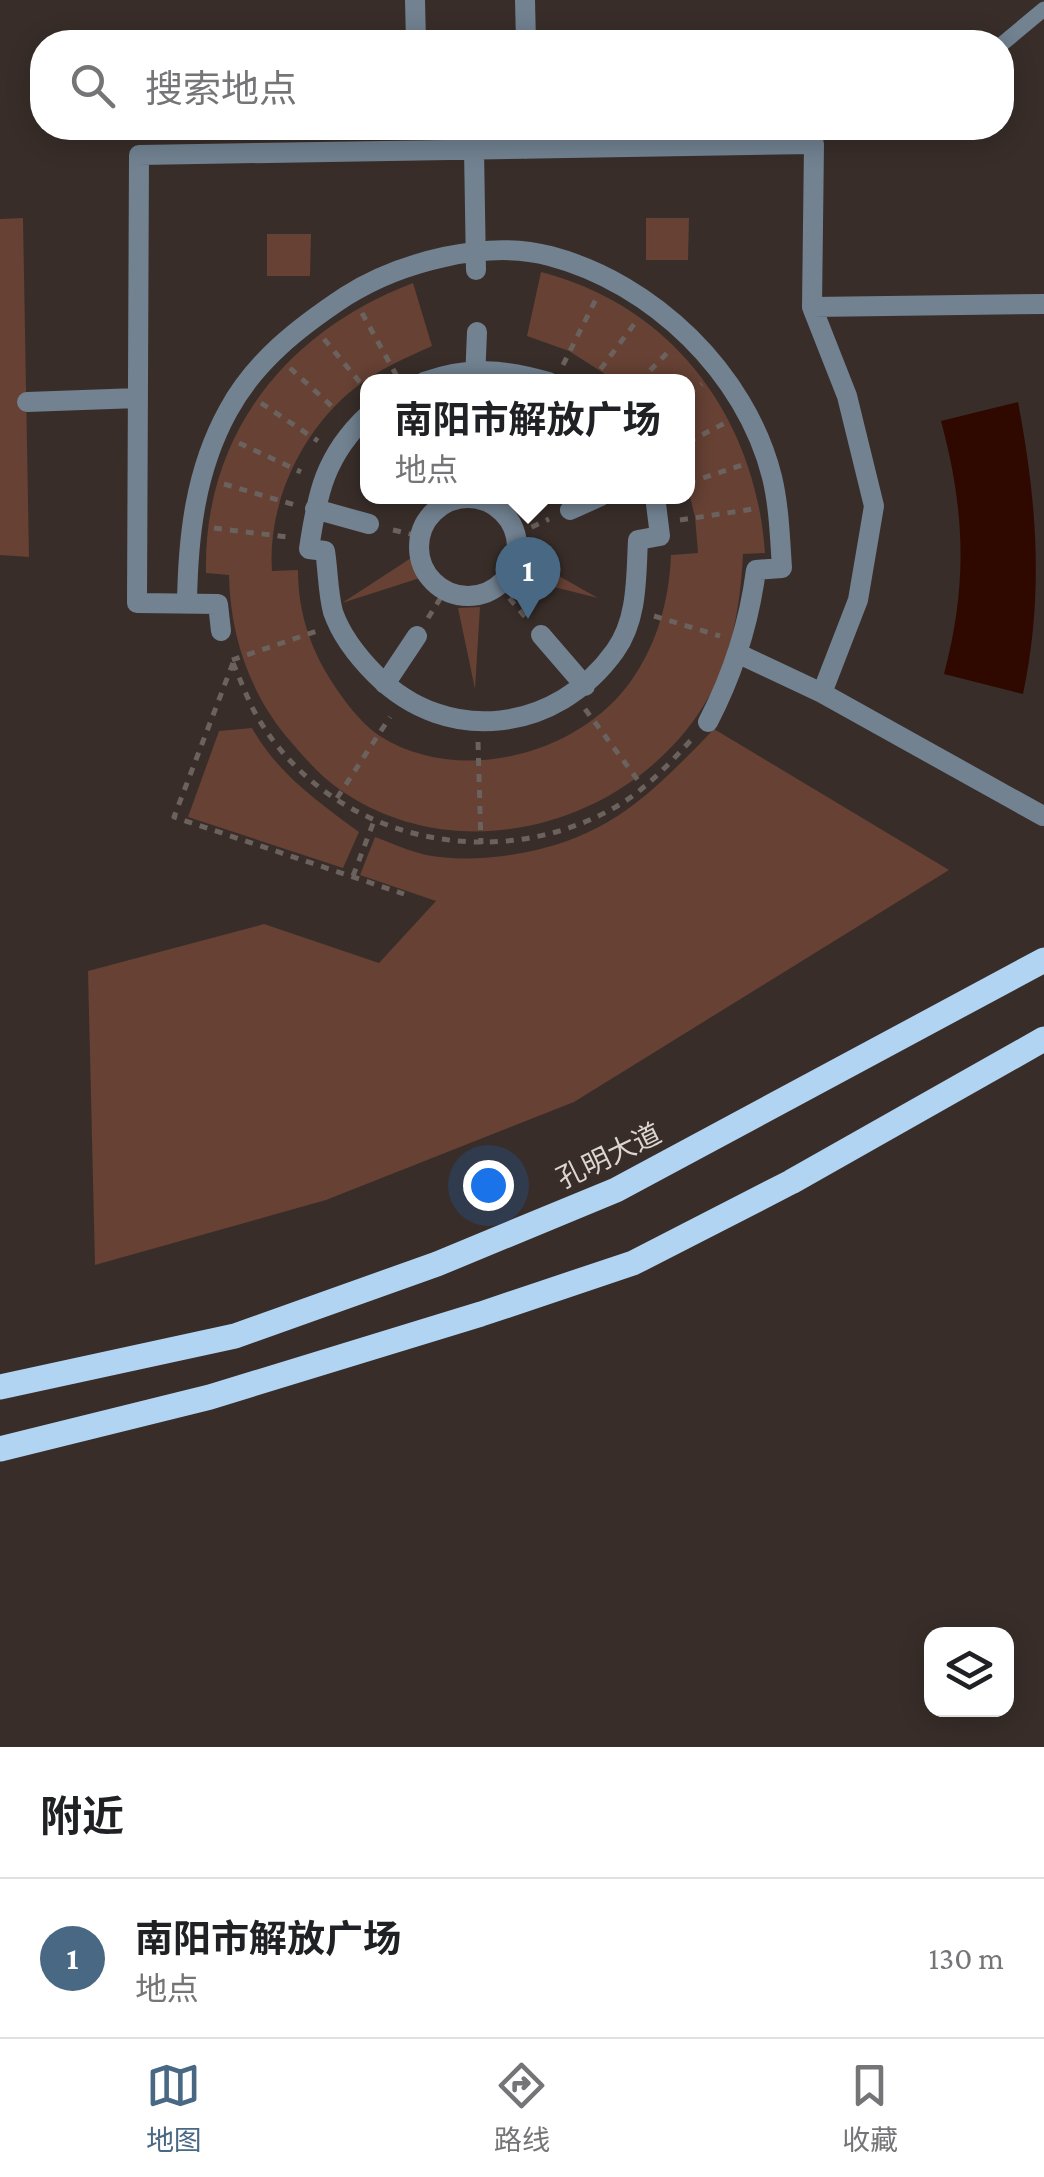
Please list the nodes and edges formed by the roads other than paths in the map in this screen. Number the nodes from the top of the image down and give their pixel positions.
1 (415, 0) edge
2 (526, 0) edge
3 (1044, 9) edge
4 (416, 30) edge
5 (526, 30) edge
6 (1014, 34) edge
7 (416, 140) edge
8 (517, 140) edge
9 (622, 140) edge
10 (474, 149) junction
11 (416, 150) junction
12 (475, 262) junction
13 (1044, 304) edge
14 (812, 307) junction
15 (477, 332) dead end
16 (476, 374) edge
17 (487, 374) edge
18 (522, 374) edge
19 (138, 398) junction
20 (27, 402) dead end
21 (360, 424) edge
22 (444, 504) edge
23 (490, 504) edge
24 (583, 504) edge
25 (656, 504) edge
26 (316, 509) junction
27 (570, 510) road end
28 (369, 524) dead end
29 (186, 602) junction
30 (221, 632) road end
31 (541, 635) road end
32 (417, 636) dead end
33 (733, 646) junction
34 (385, 684) junction
35 (585, 686) junction
36 (822, 693) junction
37 (708, 722) road end
38 (1043, 816) edge
39 (1044, 960) edge
40 (1044, 1039) edge
41 (0, 1387) edge
42 (0, 1449) edge

1 - 4 street
2 - 5 street
3 - 6 lane
7 - 11 street
8 - 10 street
9 - 14 street
10 - 11 street
10 - 12 street
11 - 19 street
12 - 29 street
12 - 33 street
13 - 14 street
14 - 36 street
15 - 16 street
17 - 18 street
19 - 20 street
19 - 29 street
21 - 26 street
22 - 23 street
24 - 27 street
25 - 35 street
26 - 28 street
26 - 34 street
29 - 30 street
31 - 35 street
32 - 34 street
33 - 36 street
33 - 37 street
34 - 35 street
36 - 38 street
39 - 41 main road, 孔明大道
40 - 42 main road

